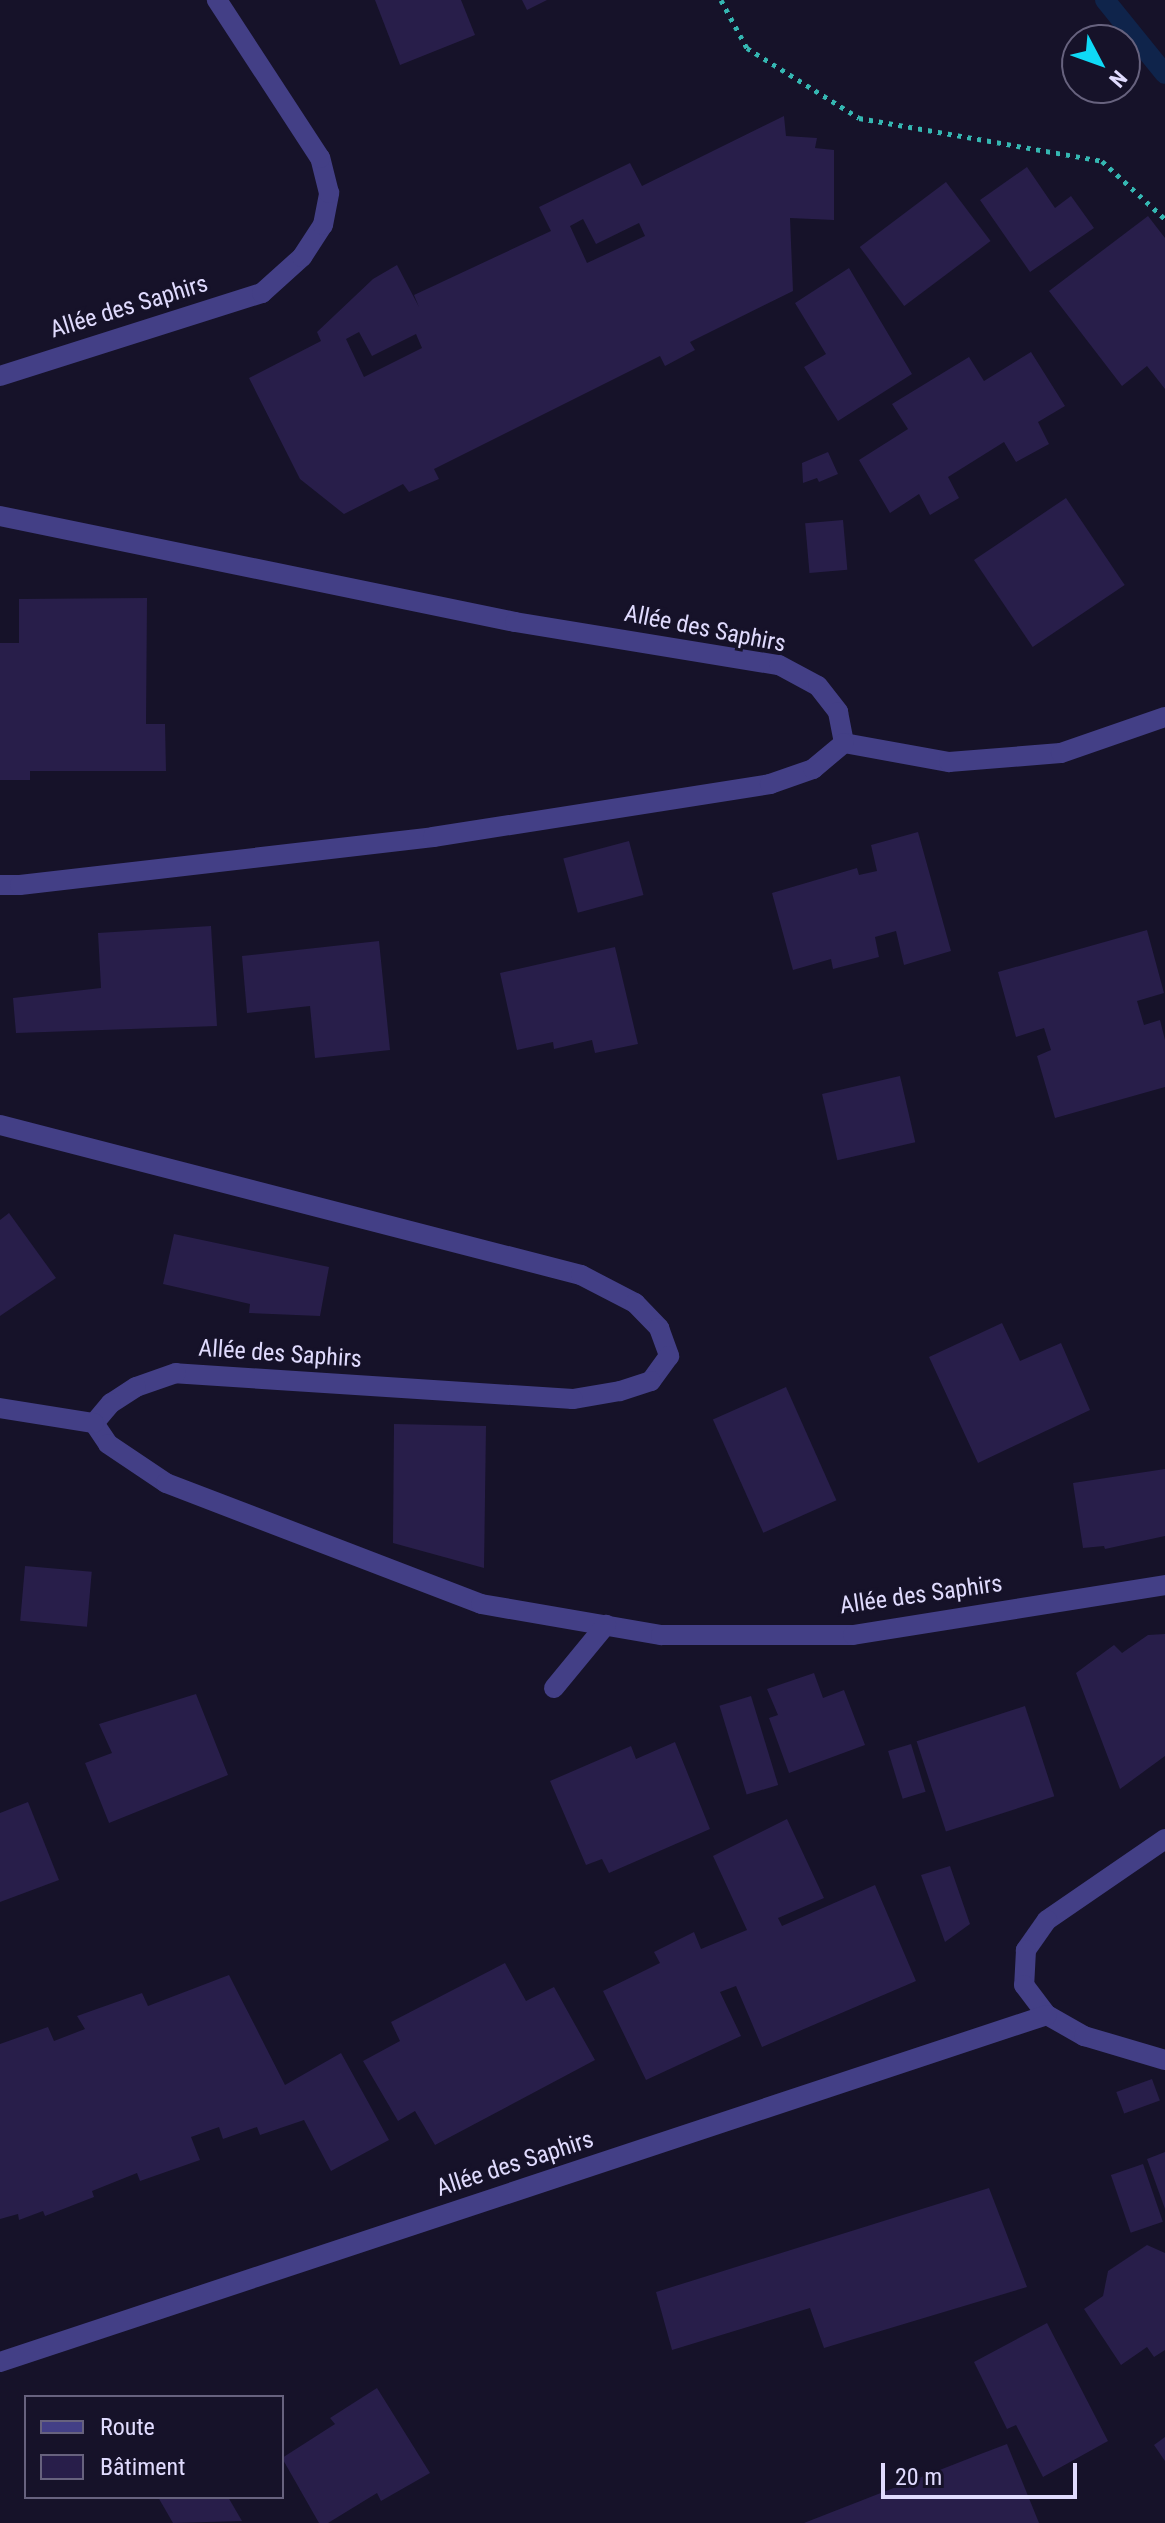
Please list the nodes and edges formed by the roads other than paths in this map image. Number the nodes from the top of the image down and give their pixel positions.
1 (217, 0) edge
2 (0, 376) edge
3 (0, 516) edge
4 (1165, 717) edge
5 (844, 743) junction
6 (0, 885) edge
7 (0, 1125) edge
8 (0, 1408) edge
9 (94, 1423) junction
10 (1165, 1585) edge
11 (606, 1625) junction
12 (554, 1688) dead end
13 (1165, 1839) edge
14 (1047, 2015) junction
15 (1165, 2060) edge
16 (0, 2362) edge

1 - 2 street, Allée des Saphirs
3 - 5 street, Allée des Saphirs
4 - 5 street
5 - 6 street
7 - 9 street, Allée des Saphirs
8 - 9 street
9 - 11 street, Allée des Saphirs
10 - 11 street, Allée des Saphirs
11 - 12 street
13 - 14 street
14 - 15 street
14 - 16 street, Allée des Saphirs

